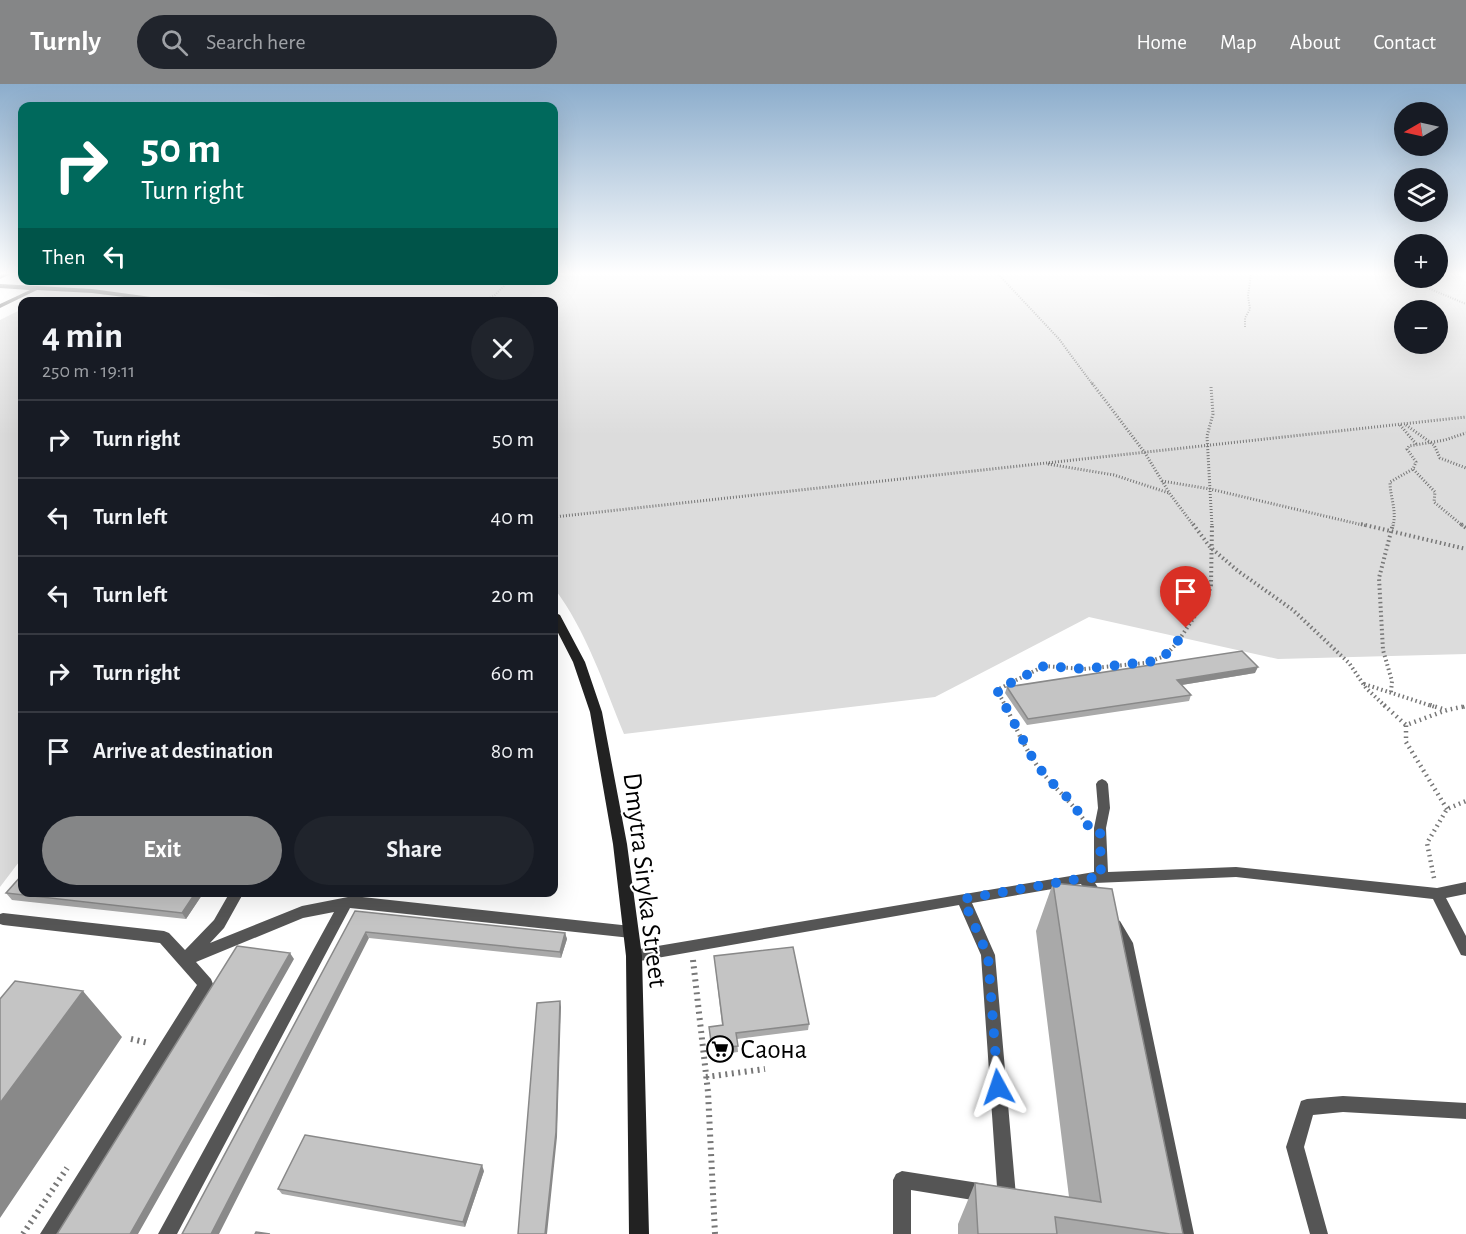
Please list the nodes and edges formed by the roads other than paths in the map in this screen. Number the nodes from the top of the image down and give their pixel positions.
1 (558, 623) edge
2 (1102, 784) dead end
3 (1084, 878) junction
4 (1101, 878) junction
5 (1466, 888) edge
6 (1437, 894) junction
7 (234, 897) edge
8 (963, 899) junction
9 (345, 905) junction
10 (3, 919) dead end
11 (631, 932) junction
12 (1466, 950) edge
13 (634, 956) junction
14 (185, 960) junction
15 (1466, 1111) edge
16 (49, 1234) edge
17 (167, 1234) edge
18 (639, 1234) edge
19 (902, 1234) edge
20 (1185, 1234) edge
21 (1319, 1234) edge

1 - 11 street, Dmytra Siryka Street
2 - 4 lane
3 - 4 lane
3 - 8 lane
3 - 20 lane
4 - 6 lane
5 - 6 lane
6 - 12 lane
7 - 14 lane
8 - 13 lane
8 - 19 lane
9 - 11 lane
9 - 14 lane
9 - 17 lane
10 - 14 lane
11 - 13 street, Dmytra Siryka Street
13 - 18 street, Dmytra Siryka Street
14 - 16 lane
15 - 21 lane

